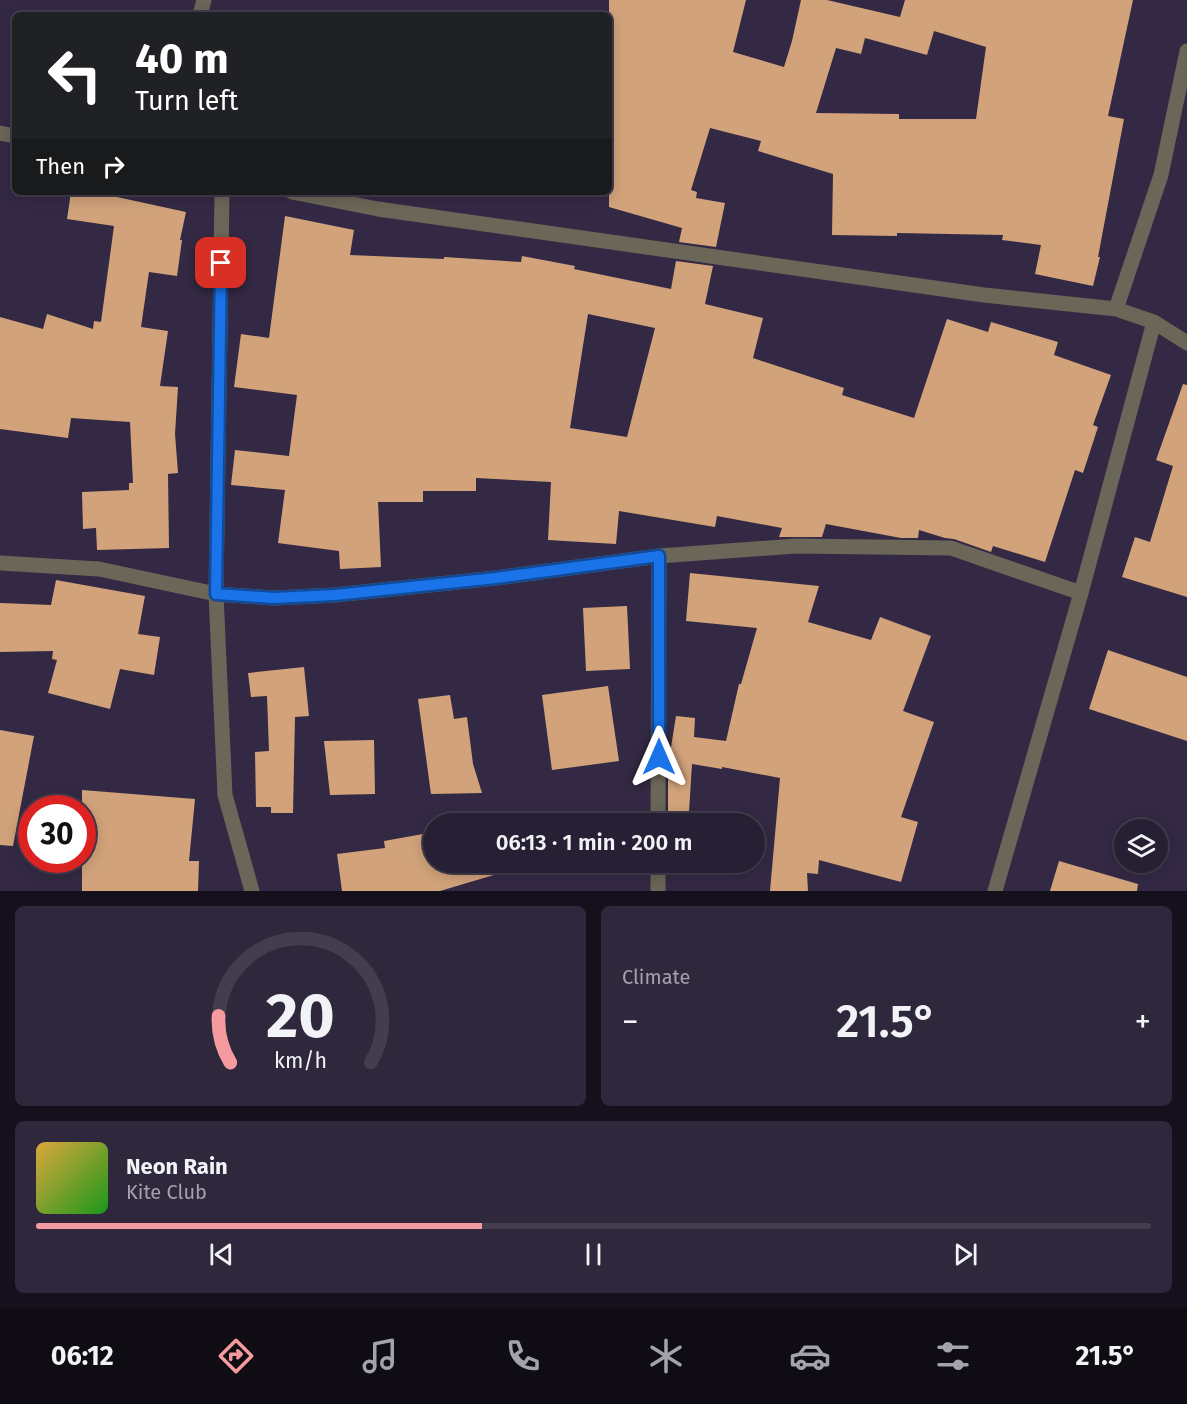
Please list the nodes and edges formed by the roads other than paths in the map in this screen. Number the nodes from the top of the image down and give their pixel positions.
1 (1187, 51) edge
2 (222, 195) edge
3 (307, 195) edge
4 (1116, 309) junction
5 (1154, 322) junction
6 (1187, 343) edge
7 (659, 556) junction
8 (0, 563) edge
9 (1081, 593) junction
10 (216, 594) junction
11 (658, 813) edge
12 (658, 873) edge
13 (252, 891) edge
14 (658, 891) edge
15 (995, 891) edge

1 - 4 street
2 - 10 street
3 - 4 street
4 - 5 street
5 - 6 street
5 - 9 street
7 - 9 street
7 - 10 street
7 - 11 street
8 - 10 street
9 - 15 street
10 - 13 street
12 - 14 street

